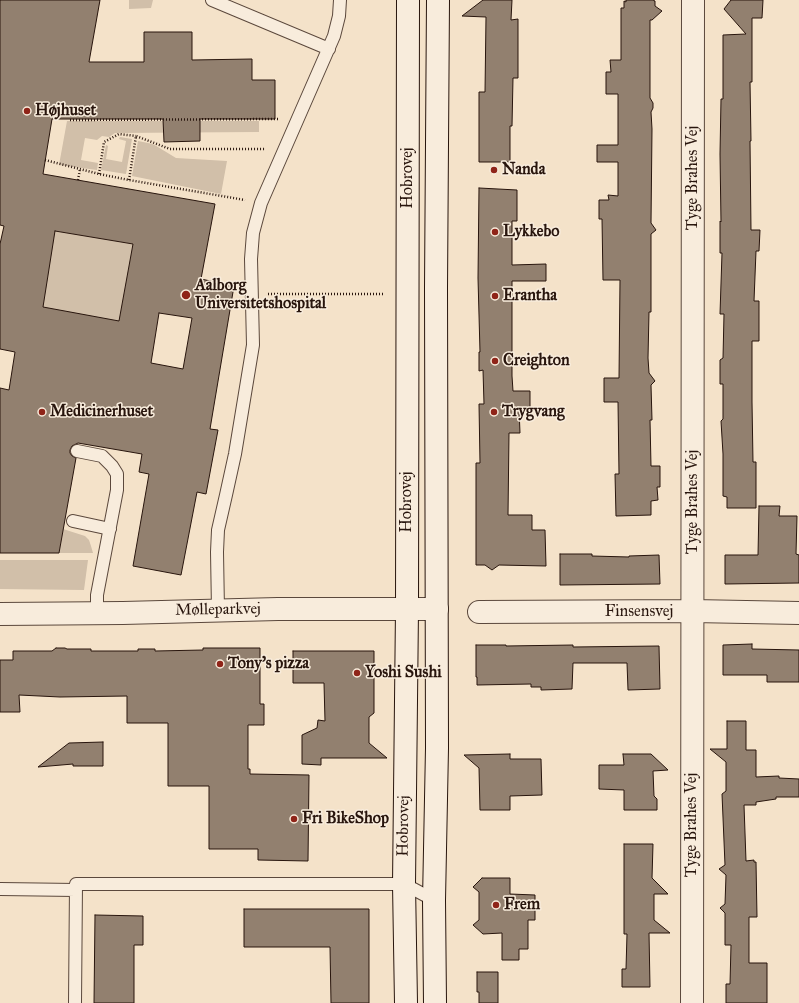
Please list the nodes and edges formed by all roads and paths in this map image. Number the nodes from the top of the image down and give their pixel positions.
1 (212, 0) edge
2 (340, 0) edge
3 (408, 0) edge
4 (438, 0) edge
5 (693, 0) edge
6 (329, 49) junction
7 (297, 119) junction
8 (70, 120) dead end
9 (136, 136) junction
10 (285, 149) junction
11 (45, 160) dead end
12 (80, 169) junction
13 (99, 174) junction
14 (78, 180) dead end
15 (129, 180) junction
16 (261, 203) junction
17 (252, 294) junction
18 (386, 294) dead end
19 (77, 451) dead end
20 (73, 521) dead end
21 (110, 529) junction
22 (407, 609) junction
23 (437, 609) junction
24 (218, 610) junction
25 (693, 611) junction
26 (479, 612) dead end
27 (97, 613) junction
28 (799, 613) edge
29 (0, 614) edge
30 (404, 884) junction
31 (0, 889) edge
32 (76, 890) junction
33 (434, 900) junction
34 (76, 1003) edge
35 (406, 1003) edge
36 (435, 1003) edge
37 (692, 1003) edge

1 - 6 lane
2 - 6 lane
3 - 22 main road, Hobrovej
4 - 23 main road, Hobrovej
5 - 25 main road, Tyge Brahes Vej
6 - 7 lane
7 - 8 path
7 - 10 lane
9 - 10 path
9 - 13 path
9 - 15 path
10 - 16 lane
11 - 12 path
12 - 13 path
12 - 14 path
13 - 15 path
15 - 16 path
16 - 17 lane
17 - 18 path
17 - 24 lane
19 - 21 lane
20 - 21 lane
21 - 27 lane
22 - 23 main road, Mølleparkvej
22 - 24 main road, Mølleparkvej
22 - 30 main road, Hobrovej
23 - 33 main road, Hobrovej
24 - 27 main road, Mølleparkvej
25 - 26 main road, Finsensvej
25 - 28 main road, Finsensvej
25 - 37 main road, Tyge Brahes Vej
27 - 29 main road, Mølleparkvej
30 - 32 lane
30 - 33 lane
30 - 35 main road, Hobrovej
31 - 32 lane
32 - 34 lane
33 - 36 main road, Hobrovej

